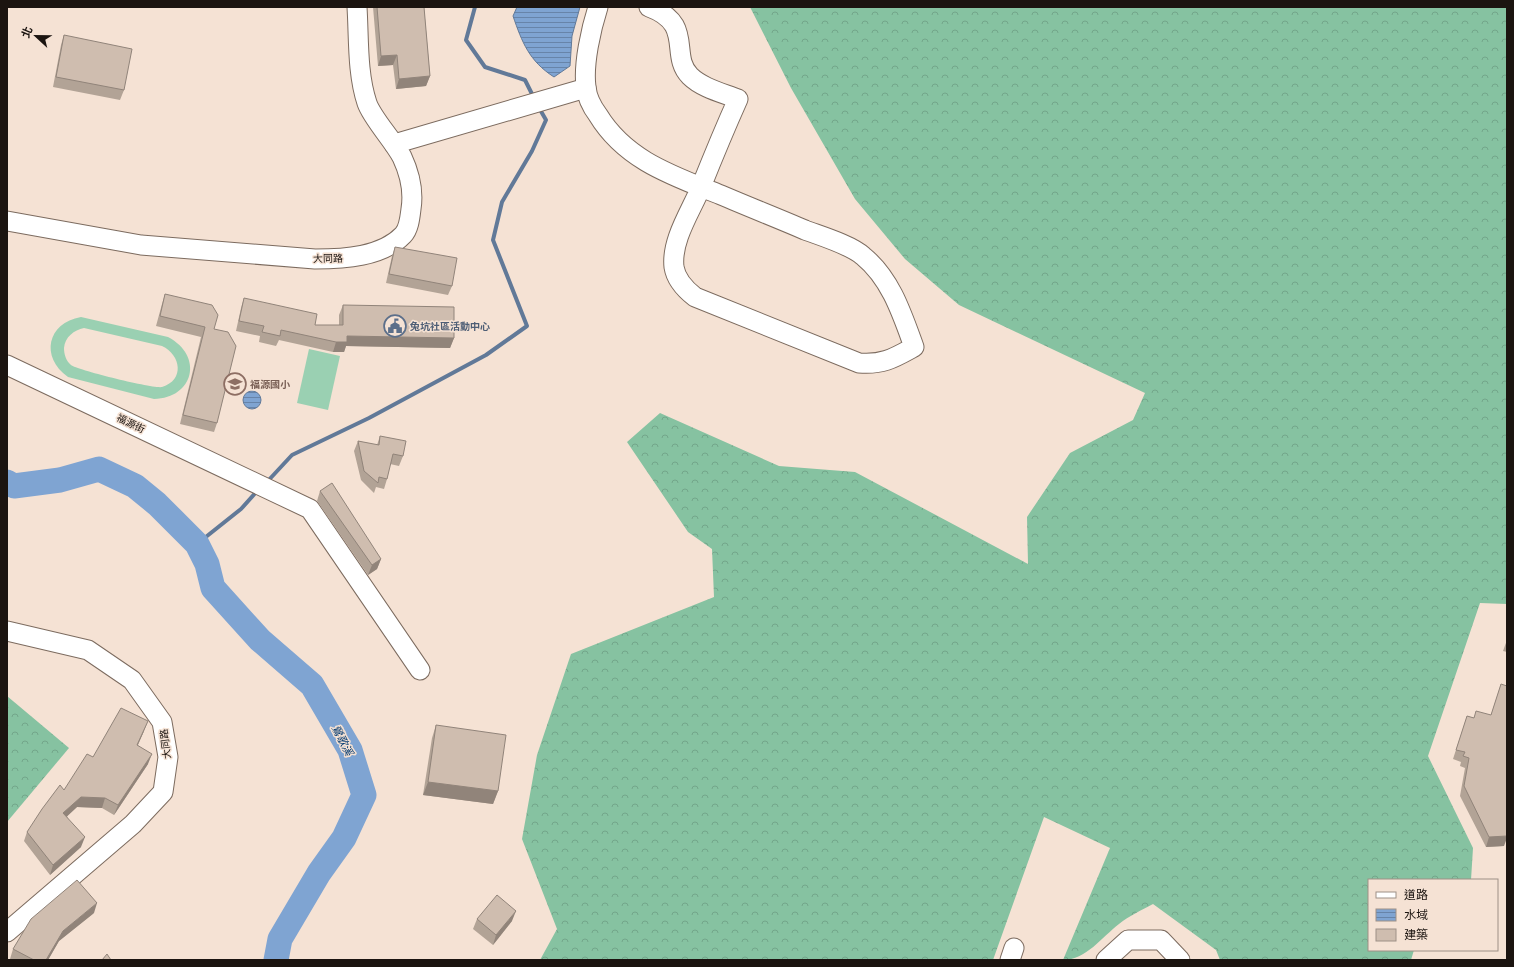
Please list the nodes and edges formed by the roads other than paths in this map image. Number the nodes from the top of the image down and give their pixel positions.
1 (357, 7) edge
2 (598, 7) edge
3 (649, 7) edge
4 (586, 88) junction
5 (394, 144) junction
6 (701, 187) junction
7 (7, 221) edge
8 (7, 365) edge
9 (7, 631) edge
10 (420, 670) dead end
11 (7, 932) edge
12 (1106, 960) edge
13 (1180, 960) edge

1 - 5 street, 大同路
2 - 4 street
3 - 6 street
4 - 5 street
4 - 6 street
5 - 7 street, 大同路
6 - 6 street
8 - 10 street, 福源街
9 - 11 street, 大同路
12 - 13 street

